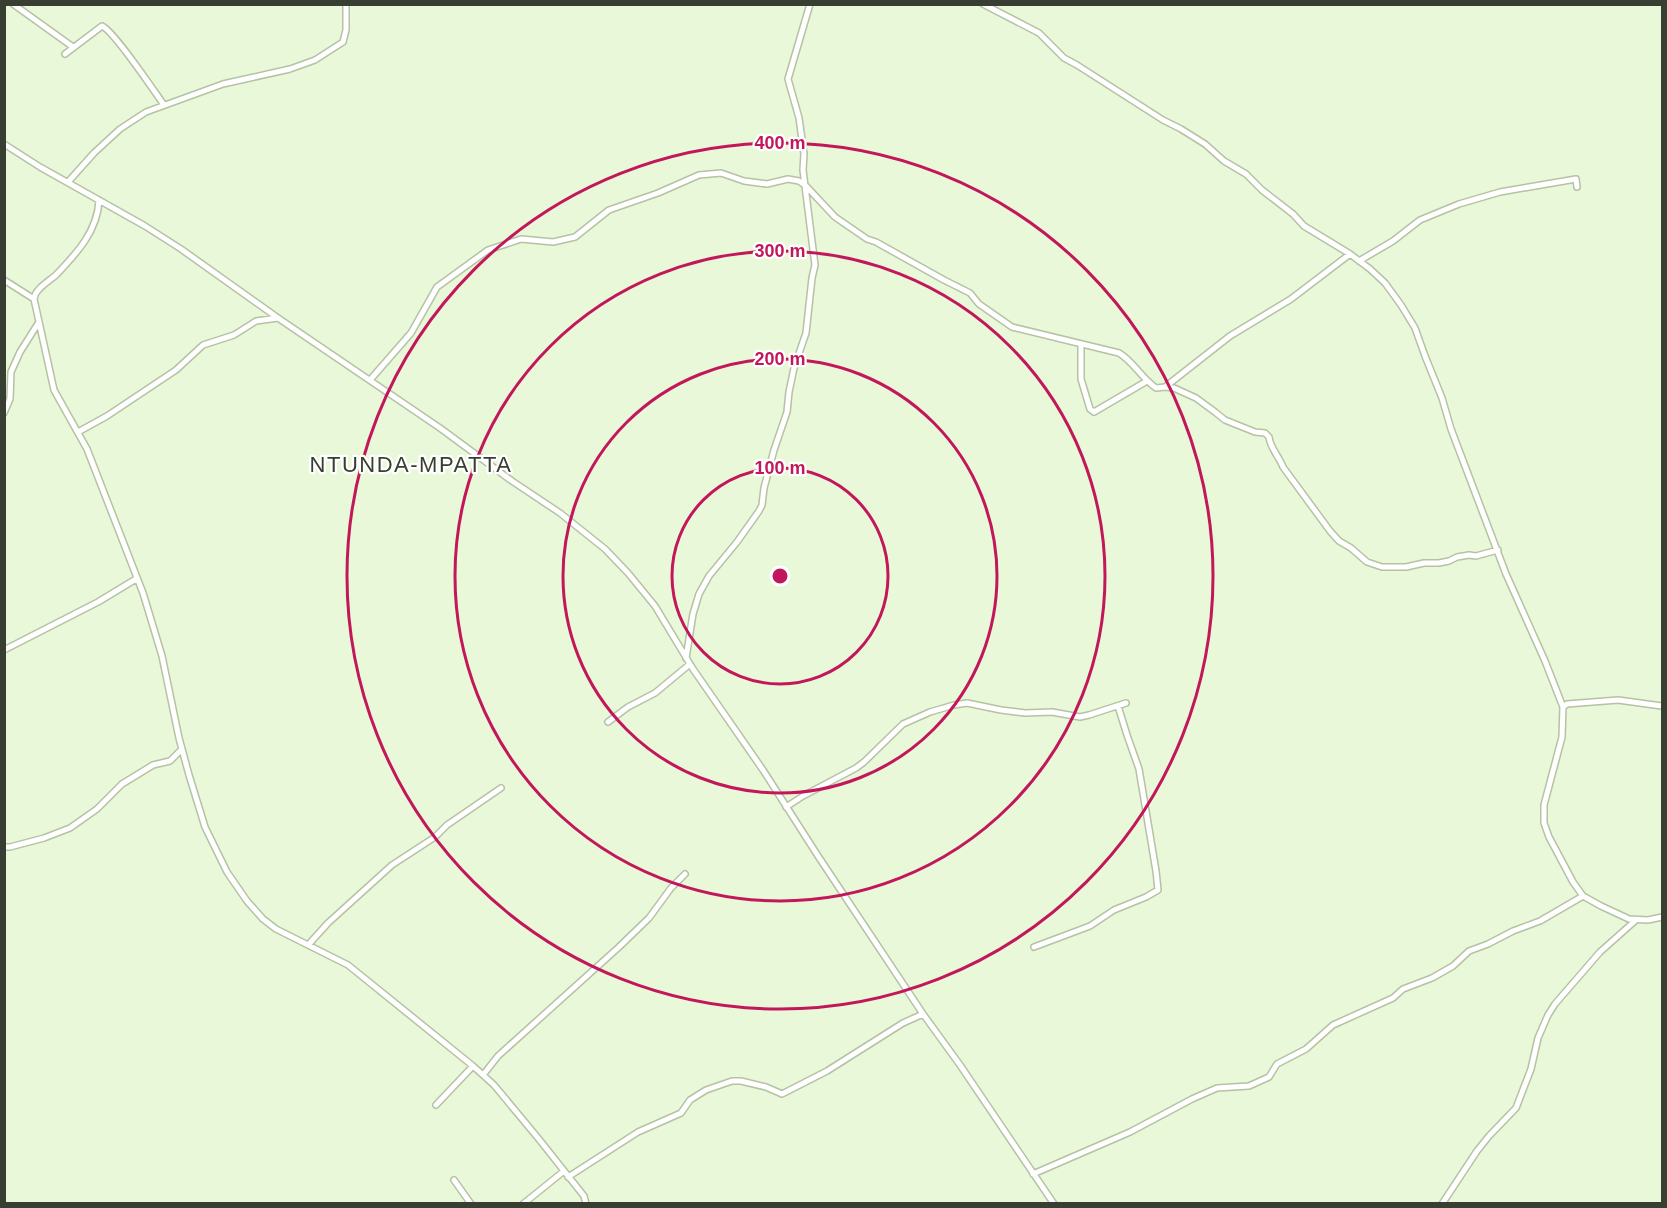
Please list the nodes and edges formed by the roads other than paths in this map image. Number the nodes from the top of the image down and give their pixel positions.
1 (13, 4) edge
2 (346, 4) edge
3 (810, 4) edge
4 (982, 4) edge
5 (73, 47) junction
6 (65, 54) dead end
7 (164, 105) junction
8 (4, 144) edge
9 (68, 182) junction
10 (806, 186) junction
11 (1577, 187) dead end
12 (99, 200) junction
13 (1350, 254) junction
14 (1359, 261) junction
15 (4, 280) edge
16 (34, 299) junction
17 (278, 318) junction
18 (39, 322) junction
19 (1081, 344) junction
20 (370, 380) junction
21 (1147, 381) junction
22 (1165, 387) junction
23 (4, 413) edge
24 (78, 432) junction
25 (1497, 550) junction
26 (136, 579) junction
27 (4, 650) edge
28 (686, 658) junction
29 (690, 664) junction
30 (1126, 703) dead end
31 (1118, 705) junction
32 (1662, 706) edge
33 (1563, 707) junction
34 (608, 722) dead end
35 (182, 749) junction
36 (501, 788) dead end
37 (786, 807) junction
38 (4, 847) edge
39 (685, 874) dead end
40 (1583, 896) junction
41 (1662, 916) edge
42 (1636, 920) junction
43 (309, 944) junction
44 (1034, 947) dead end
45 (923, 1014) junction
46 (473, 1066) junction
47 (483, 1075) junction
48 (436, 1105) dead end
49 (564, 1171) junction
50 (1034, 1174) junction
51 (568, 1177) junction
52 (454, 1180) dead end
53 (471, 1203) edge
54 (523, 1203) edge
55 (586, 1203) edge
56 (1054, 1203) edge
57 (1442, 1203) edge

1 - 5 street
2 - 7 street
3 - 10 street
4 - 13 street
5 - 6 street
5 - 7 street
7 - 9 street
8 - 9 street
9 - 12 street
10 - 19 street
10 - 20 street
10 - 28 street
11 - 14 street
12 - 16 street
12 - 17 street
13 - 14 street
13 - 22 street
14 - 25 street
15 - 16 street
16 - 18 street
17 - 20 street
17 - 24 street
18 - 23 street
18 - 24 street
19 - 21 street
19 - 21 street
20 - 28 street
21 - 22 street
22 - 25 street
24 - 26 street
25 - 33 street
26 - 27 street
26 - 35 street
28 - 29 street
29 - 34 street
29 - 37 street
30 - 31 street
31 - 37 street
31 - 44 street
32 - 33 street
33 - 40 street
35 - 38 street
35 - 43 street
36 - 43 street
37 - 45 street
39 - 47 street
40 - 42 street
40 - 50 street
41 - 42 street
42 - 57 street
43 - 46 street
45 - 50 street
45 - 51 street
46 - 47 street
46 - 48 street
47 - 49 street
49 - 51 street
49 - 54 street
50 - 56 street
51 - 55 street
52 - 53 street

